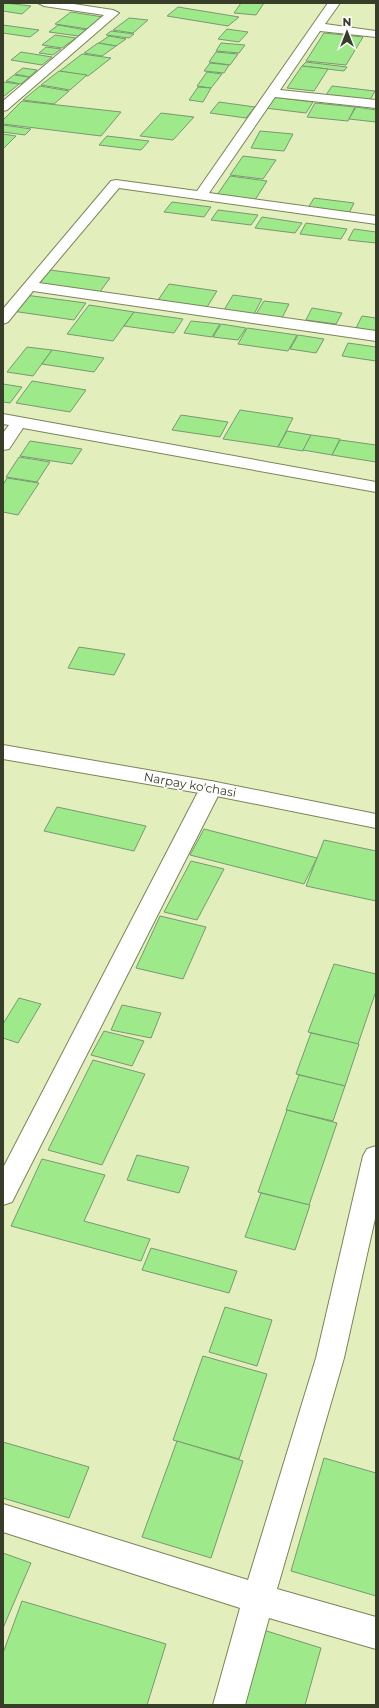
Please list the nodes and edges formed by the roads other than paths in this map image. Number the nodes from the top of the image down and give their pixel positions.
1 (44, 3) edge
2 (334, 3) edge
3 (317, 27) junction
4 (376, 34) edge
5 (272, 93) junction
6 (5, 103) edge
7 (376, 104) edge
8 (200, 196) junction
9 (376, 220) edge
10 (29, 286) junction
11 (3, 319) edge
12 (376, 336) edge
13 (11, 420) edge
14 (3, 445) edge
15 (376, 487) edge
16 (3, 752) edge
17 (211, 788) junction
18 (376, 821) edge
19 (376, 1156) edge
20 (3, 1194) edge
21 (3, 1518) edge
22 (258, 1599) junction
23 (376, 1633) edge
24 (229, 1705) edge

1 - 6 street
2 - 3 street
3 - 4 street
3 - 5 street
5 - 7 street
5 - 8 street
8 - 9 street
8 - 10 street
10 - 11 street
10 - 12 street
13 - 14 street
13 - 15 street
16 - 17 street, Narpay ko'chasi
17 - 18 street, Narpay ko'chasi
17 - 20 street
19 - 22 street
21 - 22 street
22 - 23 street
22 - 24 street

